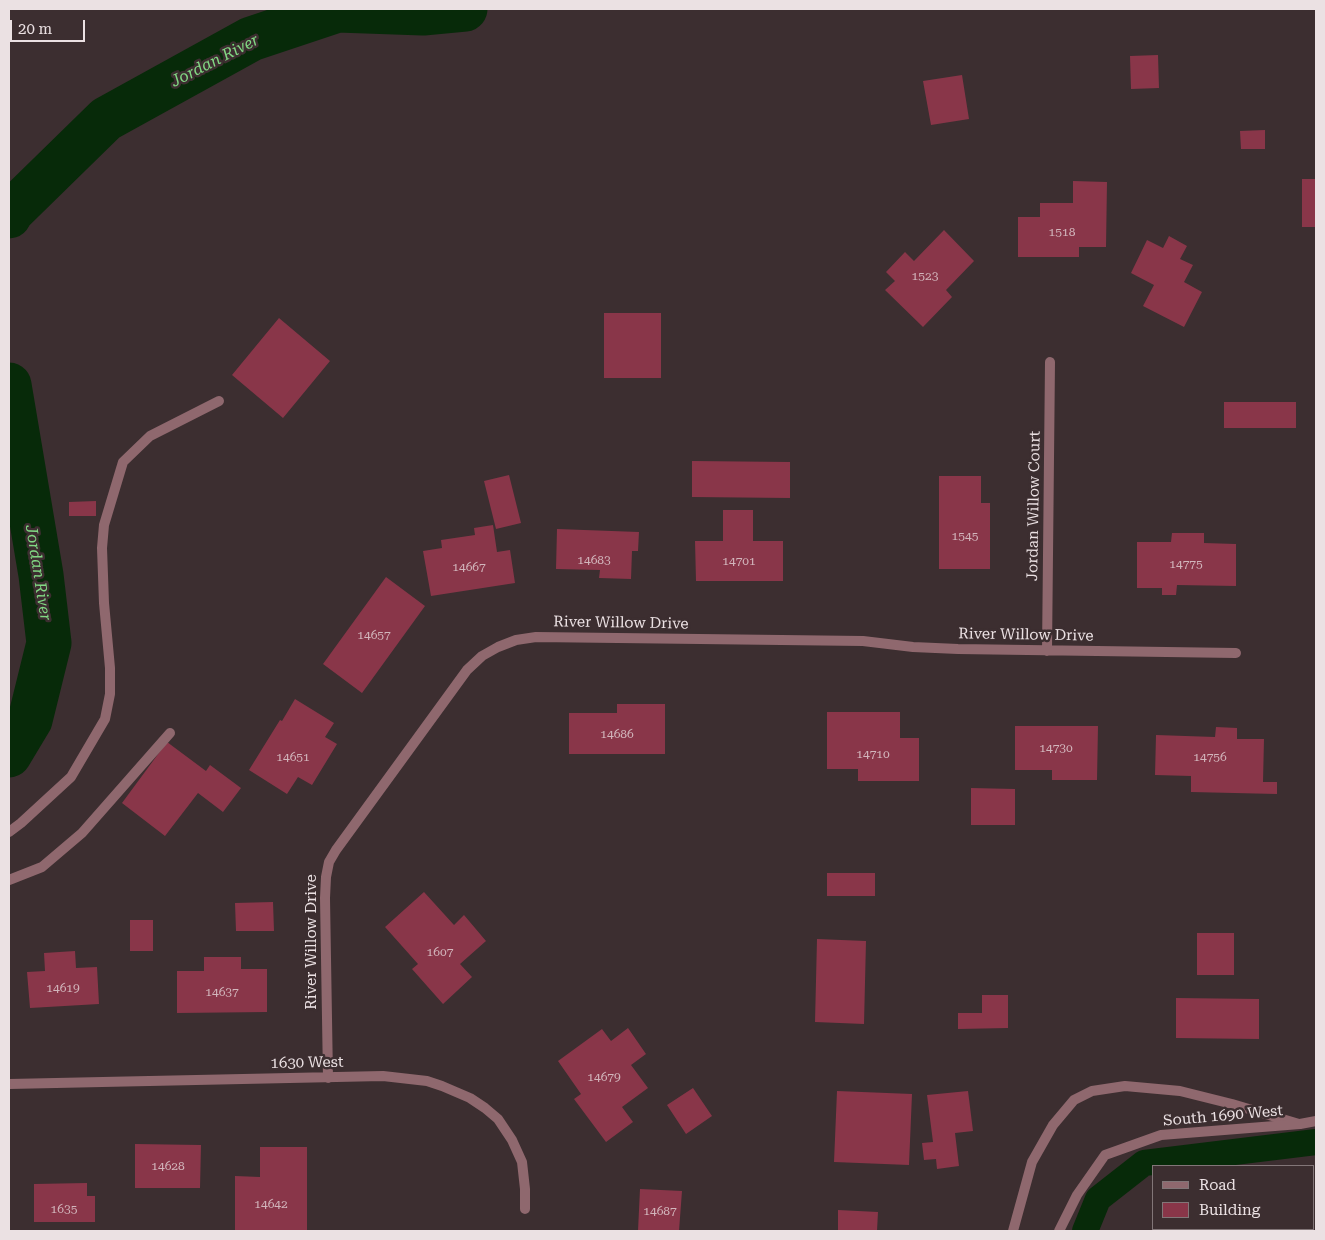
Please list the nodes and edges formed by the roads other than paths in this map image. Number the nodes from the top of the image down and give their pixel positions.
1 (1050, 362) dead end
2 (220, 401) dead end
3 (1047, 651) junction
4 (1236, 653) dead end
5 (170, 733) dead end
6 (9, 832) edge
7 (9, 880) edge
8 (328, 1078) junction
9 (9, 1084) edge
10 (1316, 1121) edge
11 (1300, 1124) junction
12 (525, 1209) dead end
13 (1013, 1231) edge
14 (1059, 1231) edge

1 - 3 street, Jordan Willow Court
2 - 6 street
3 - 4 street, River Willow Drive
3 - 8 street, River Willow Drive
5 - 7 street
8 - 9 street, 1630 West
8 - 12 street, 1630 West
10 - 11 street, South 1690 West
11 - 13 street
11 - 14 street, South 1690 West

